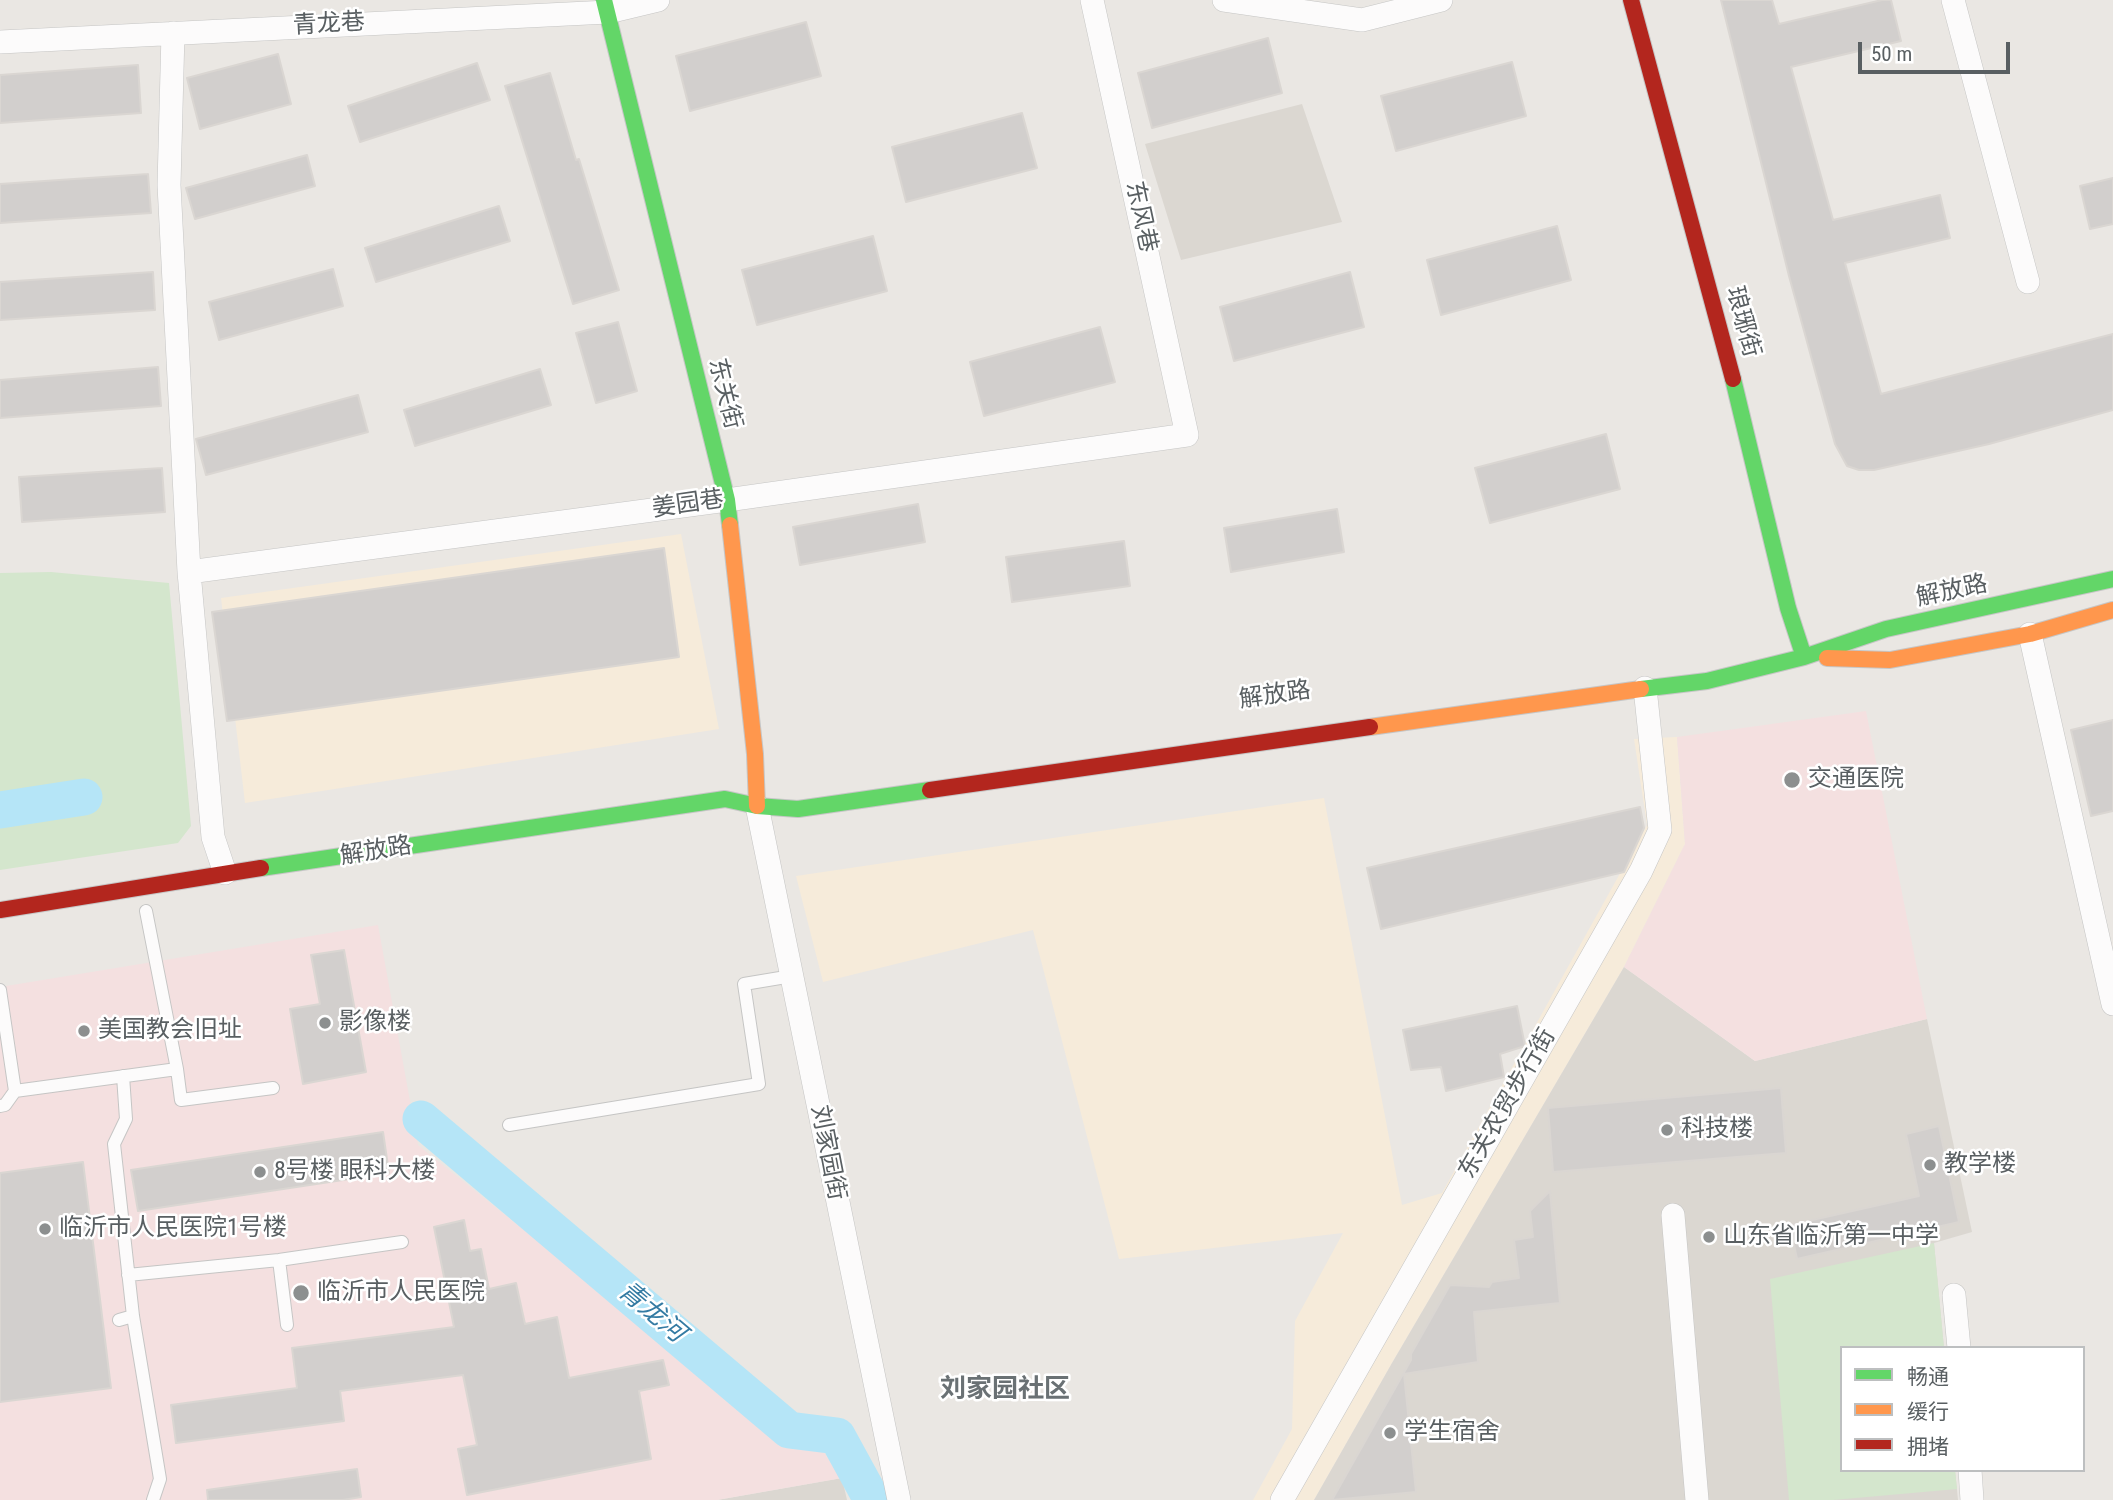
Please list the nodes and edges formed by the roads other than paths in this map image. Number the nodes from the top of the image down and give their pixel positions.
1 (657, 0) edge
2 (1092, 0) edge
3 (1224, 0) edge
4 (1441, 0) edge
5 (1631, 0) edge
6 (1953, 0) edge
7 (606, 6) edge
8 (173, 33) junction
9 (0, 42) edge
10 (2028, 282) dead end
11 (1187, 435) joint
12 (727, 500) junction
13 (189, 572) junction
14 (2113, 579) edge
15 (2113, 610) edge
16 (2029, 634) junction
17 (1734, 656) dead end
18 (1804, 657) junction
19 (1645, 688) junction
20 (782, 794) dead end
21 (747, 810) junction
22 (225, 873) junction
23 (0, 910) edge
24 (146, 911) dead end
25 (792, 976) junction
26 (0, 990) edge
27 (2113, 1004) edge
28 (177, 1069) junction
29 (123, 1076) junction
30 (273, 1088) dead end
31 (15, 1091) junction
32 (0, 1105) edge
33 (509, 1125) dead end
34 (1673, 1215) dead end
35 (402, 1242) dead end
36 (279, 1260) junction
37 (128, 1275) junction
38 (1954, 1295) dead end
39 (133, 1316) junction
40 (118, 1320) dead end
41 (286, 1325) dead end
42 (1959, 1346) edge
43 (1970, 1472) edge
44 (153, 1500) edge
45 (899, 1500) edge
46 (1282, 1500) edge
47 (1697, 1500) edge
48 (1972, 1500) edge

1 - 7 street, 青龙巷
2 - 11 street, 东风巷
3 - 4 street
5 - 18 main road, 琅琊街
6 - 10 street
7 - 8 street, 青龙巷
7 - 12 main road, 东关街
8 - 9 street, 青龙巷
8 - 13 street
11 - 12 street, 姜园巷
12 - 13 street, 姜园巷
12 - 21 main road, 东关街
13 - 22 street
14 - 18 main road, 解放路
15 - 16 main road, 解放路
16 - 18 main road, 解放路
16 - 27 street
17 - 18 main road, 解放路
18 - 19 main road, 解放路
19 - 21 main road, 解放路
19 - 46 street, 东关农贸步行街
20 - 21 main road
21 - 22 main road, 解放路
21 - 25 street, 刘家园街
22 - 23 main road, 解放路
24 - 28 lane
25 - 33 lane
25 - 45 street, 刘家园街
26 - 31 lane
28 - 29 lane
28 - 30 lane
29 - 31 lane
29 - 37 lane
31 - 32 lane
34 - 47 street
35 - 36 lane
36 - 37 lane
36 - 41 lane
37 - 39 lane
38 - 42 street
39 - 40 lane
39 - 44 lane
43 - 48 street

